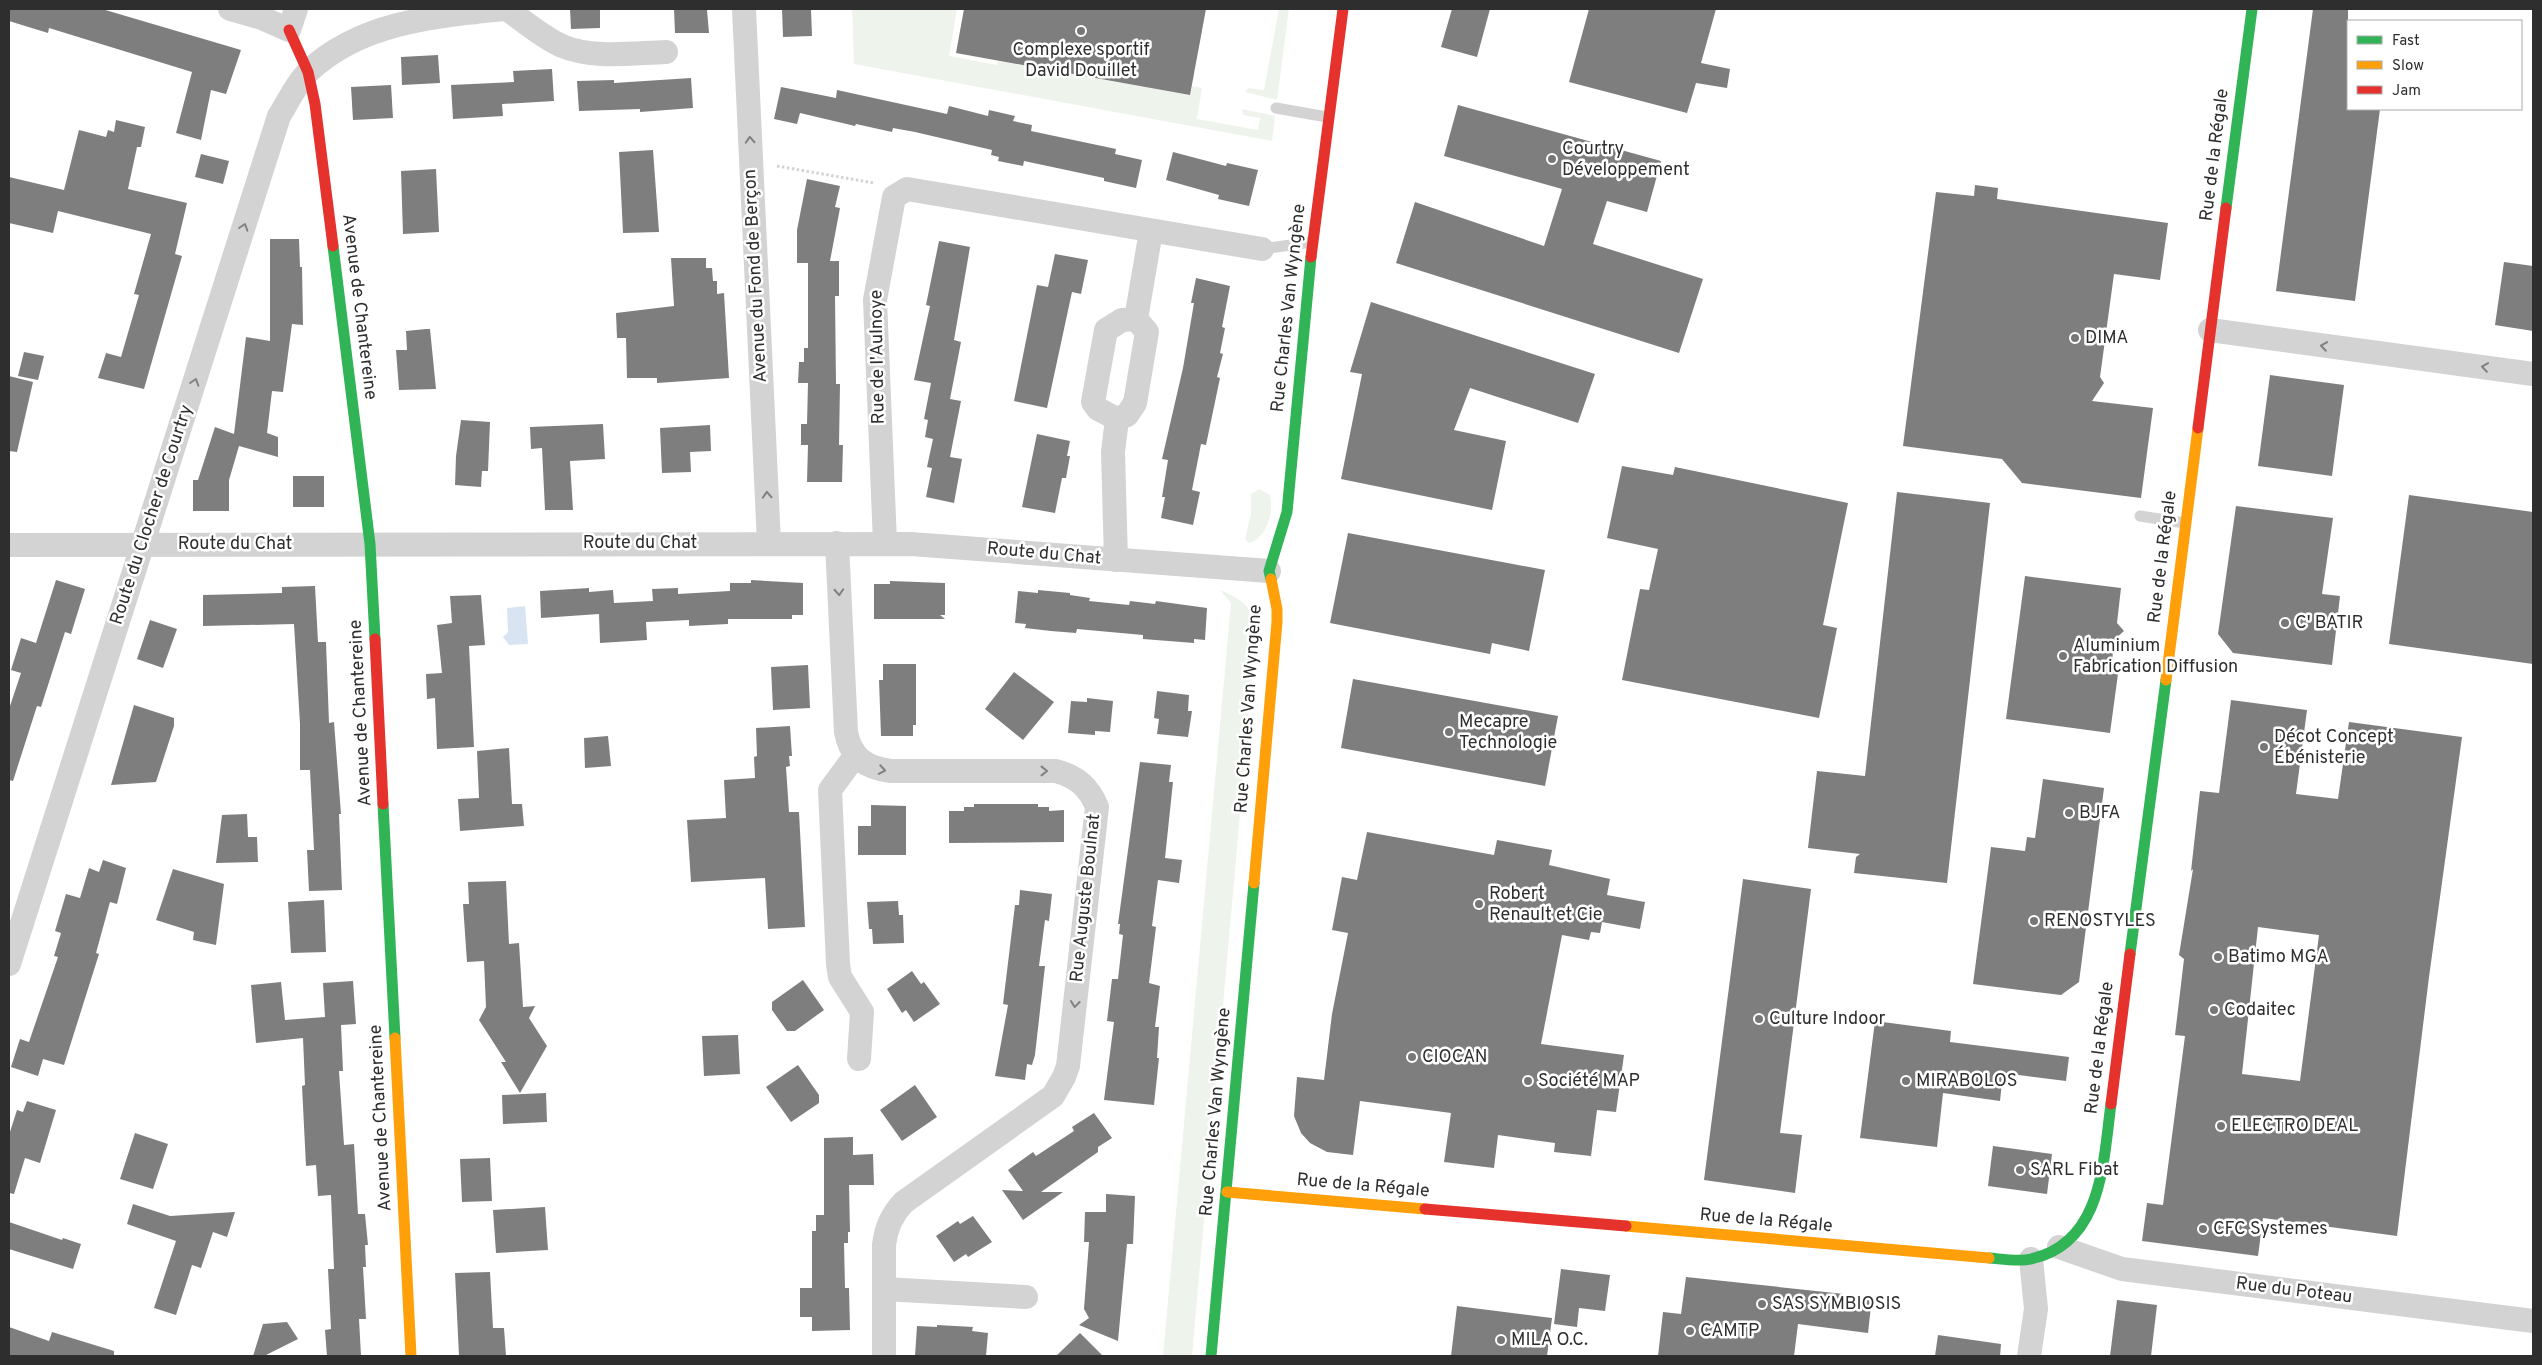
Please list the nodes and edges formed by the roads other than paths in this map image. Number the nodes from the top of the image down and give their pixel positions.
1 (230, 9) edge
2 (505, 9) edge
3 (744, 9) edge
4 (1343, 9) edge
5 (2252, 9) edge
6 (292, 19) edge
7 (666, 52) dead end
8 (308, 72) junction
9 (1276, 108) dead end
10 (1327, 117) junction
11 (1151, 231) junction
12 (1312, 242) junction
13 (1262, 249) joint
14 (1136, 319) junction
15 (2210, 330) junction
16 (2533, 374) edge
17 (1117, 419) junction
18 (2140, 516) dead end
19 (2186, 522) junction
20 (769, 543) junction
21 (837, 543) junction
22 (885, 543) junction
23 (370, 544) junction
24 (9, 545) edge
25 (142, 545) junction
26 (1116, 560) junction
27 (1269, 571) junction
28 (855, 756) junction
29 (9, 964) edge
30 (859, 1059) dead end
31 (1227, 1192) junction
32 (2059, 1246) junction
33 (2031, 1259) junction
34 (884, 1289) junction
35 (1026, 1297) dead end
36 (2533, 1321) edge
37 (411, 1356) edge
38 (884, 1356) edge
39 (1211, 1356) edge
40 (2029, 1356) edge

1 - 6 street
2 - 7 street
2 - 8 street
20 -> 3 street, Avenue du Fond de Berçon
4 - 10 street, Rue Charles Van Wyngène
5 - 15 street, Rue de la Régale
6 - 8 street, Avenue de Chantereine
8 - 23 street, Avenue de Chantereine
25 -> 8 street, Route du Clocher de Courtry
9 - 10 lane
10 - 12 street, Rue Charles Van Wyngène
11 - 13 street
11 - 14 street
11 - 22 street, Rue de l'Aulnoye
12 - 13 lane
12 - 27 street, Rue Charles Van Wyngène
14 - 17 street
14 - 17 street
16 -> 15 street
15 - 19 street, Rue de la Régale
17 - 26 street
18 - 19 lane
19 - 32 street, Rue de la Régale
20 - 21 street, Route du Chat
20 - 23 street, Route du Chat
21 - 22 street, Route du Chat
21 -> 28 street
22 - 26 street, Route du Chat
23 - 25 street, Route du Chat
23 - 37 street, Avenue de Chantereine
24 - 25 street, Route du Chat
25 - 29 street, Route du Clocher de Courtry
26 - 27 street, Route du Chat
27 - 31 street, Rue Charles Van Wyngène
28 - 30 street
28 -> 34 street, Rue Auguste Boulnat
31 - 33 street, Rue de la Régale
31 - 39 street, Rue Charles Van Wyngène
32 - 33 street, Rue de la Régale
32 - 36 street, Rue du Poteau
33 - 40 street
34 - 35 street
34 - 38 street, Rue Auguste Boulnat

